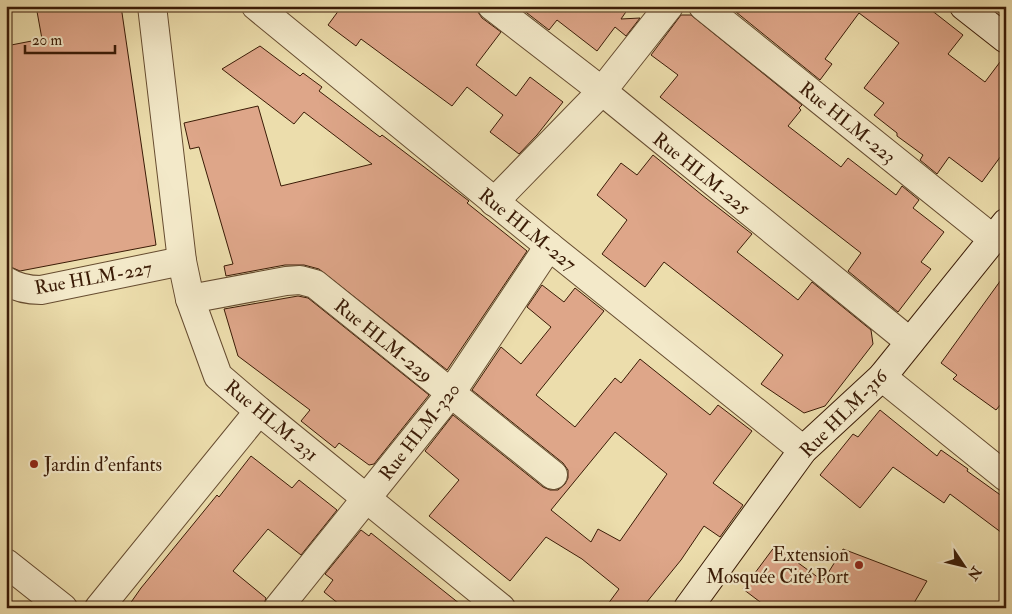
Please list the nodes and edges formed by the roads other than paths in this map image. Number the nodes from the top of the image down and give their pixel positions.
1 (152, 6) edge
2 (256, 6) edge
3 (492, 6) edge
4 (669, 6) edge
5 (703, 6) edge
6 (964, 6) edge
7 (1006, 39) edge
8 (602, 91) junction
9 (494, 202) junction
10 (1000, 231) edge
11 (548, 246) junction
12 (182, 262) junction
13 (6, 281) edge
14 (190, 299) junction
15 (910, 342) junction
16 (882, 377) junction
17 (451, 393) junction
18 (258, 411) junction
19 (803, 450) junction
20 (553, 475) dead end
21 (1006, 477) edge
22 (366, 498) junction
23 (6, 563) edge
24 (488, 604) edge
25 (62, 608) edge
26 (100, 608) edge
27 (278, 608) edge
28 (688, 608) edge

1 - 12 street, Rue HLM-231
2 - 9 street, Rue HLM-227
3 - 8 street, Rue HLM-225
4 - 8 street
5 - 10 street, Rue HLM-223
6 - 7 street
8 - 9 street
8 - 15 street, Rue HLM-225
9 - 11 street, Rue HLM-227
10 - 15 street, Rue HLM-316
11 - 17 street, Rue HLM-320
11 - 19 street, Rue HLM-227
12 - 13 street, Rue HLM-227
12 - 14 street, Rue HLM-231
14 - 17 street, Rue HLM-229
14 - 18 street, Rue HLM-231
15 - 16 street, Rue HLM-316
16 - 19 street, Rue HLM-316
16 - 21 street
17 - 20 street, Rue HLM-229
17 - 22 street, Rue HLM-320
18 - 22 street, Rue HLM-231
18 - 26 street
19 - 28 street, Rue HLM-316
22 - 24 street, Rue HLM-231
22 - 27 street, Rue HLM-320
23 - 25 street

